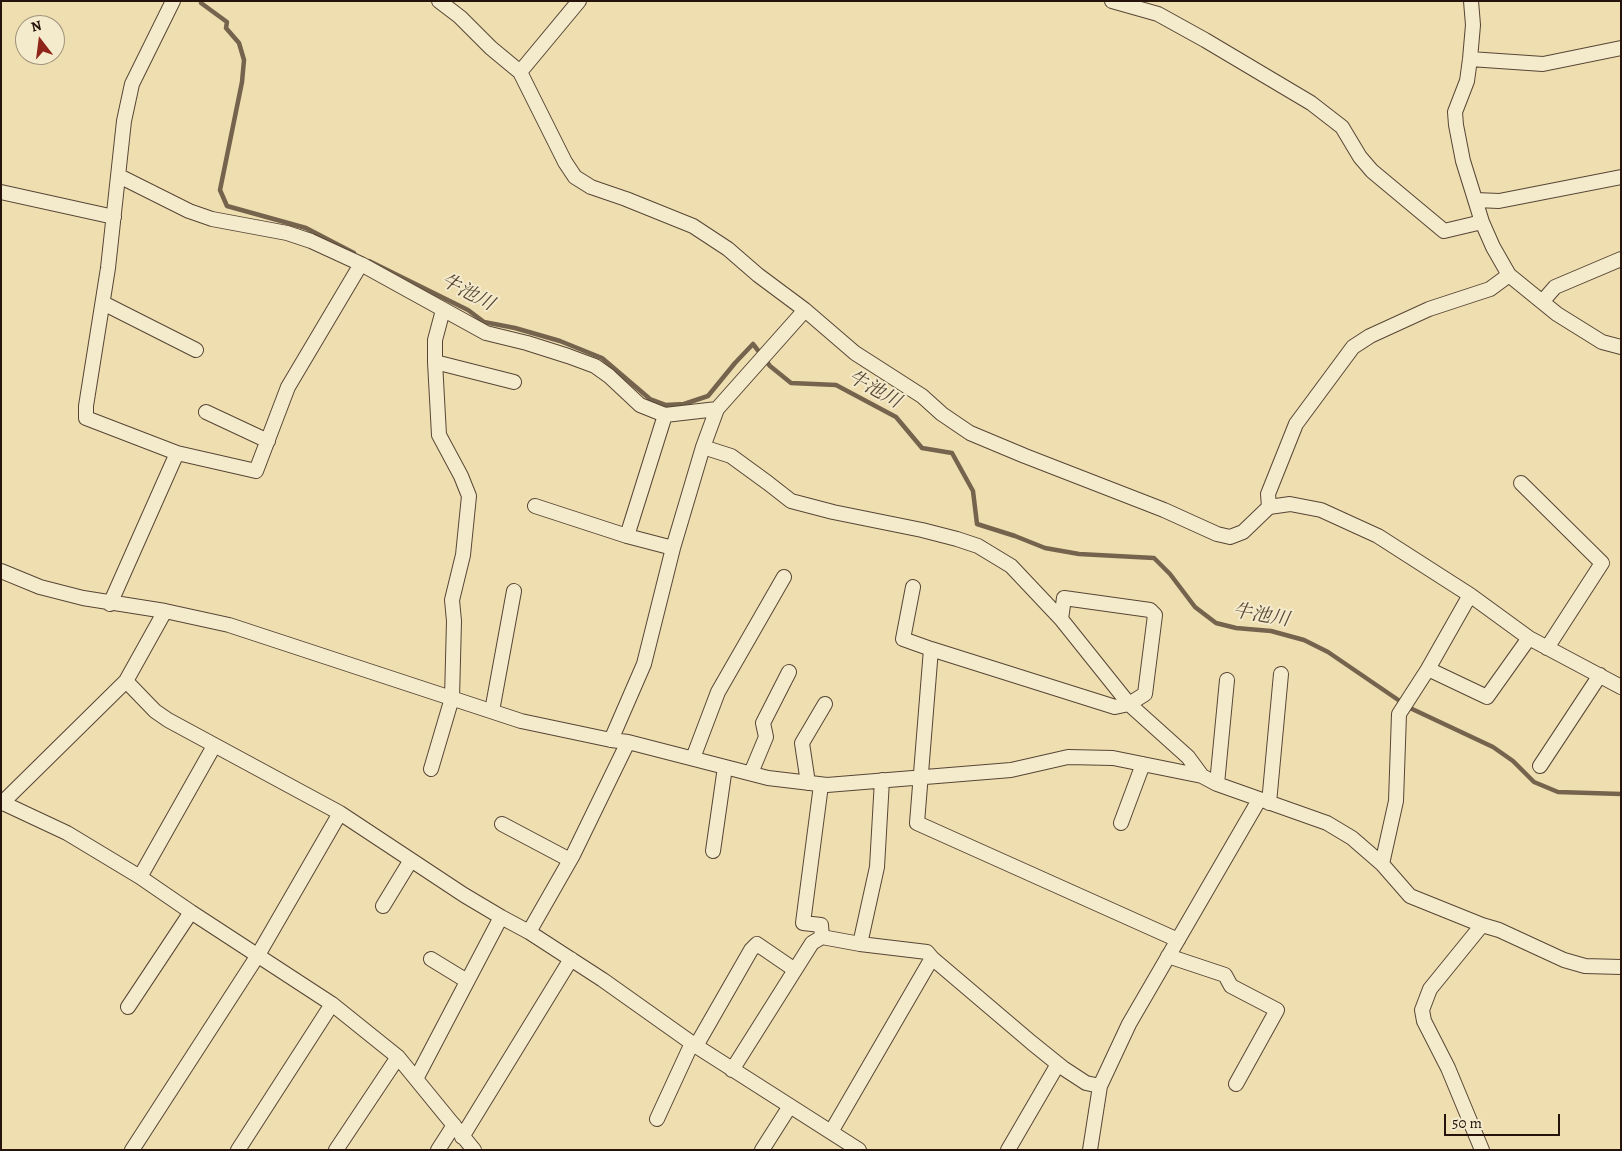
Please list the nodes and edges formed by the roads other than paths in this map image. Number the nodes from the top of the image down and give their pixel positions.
1 (173, 1) edge
2 (439, 1) edge
3 (578, 1) edge
4 (1112, 1) edge
5 (1471, 1) edge
6 (1621, 48) edge
7 (1470, 59) junction
8 (520, 72) junction
9 (119, 176) junction
10 (1621, 177) edge
11 (1, 192) edge
12 (1476, 200) junction
13 (114, 217) junction
14 (1482, 222) junction
15 (1621, 259) edge
16 (361, 264) junction
17 (1509, 275) junction
18 (1542, 302) junction
19 (103, 303) junction
20 (443, 310) junction
21 (805, 310) junction
22 (1621, 346) edge
23 (196, 350) dead end
24 (435, 362) junction
25 (514, 382) dead end
26 (717, 409) junction
27 (206, 412) dead end
28 (665, 415) junction
29 (268, 441) junction
30 (703, 447) junction
31 (176, 453) junction
32 (1521, 483) dead end
33 (535, 506) dead end
34 (1269, 507) junction
35 (627, 536) junction
36 (673, 548) junction
37 (1, 571) edge
38 (784, 577) dead end
39 (913, 587) dead end
40 (514, 591) dead end
41 (1470, 595) junction
42 (110, 604) junction
43 (164, 611) junction
44 (1061, 619) junction
45 (1529, 638) junction
46 (1547, 648) junction
47 (931, 649) junction
48 (1428, 669) junction
49 (789, 672) dead end
50 (1281, 674) dead end
51 (1600, 675) junction
52 (1227, 680) dead end
53 (126, 682) junction
54 (1621, 687) edge
55 (452, 698) junction
56 (826, 704) dead end
57 (1128, 704) junction
58 (492, 711) junction
59 (611, 740) junction
60 (628, 742) junction
61 (214, 746) junction
62 (693, 758) junction
63 (1143, 764) junction
64 (1540, 766) dead end
65 (725, 767) junction
66 (431, 769) dead end
67 (750, 773) junction
68 (1202, 776) junction
69 (921, 777) junction
70 (882, 780) junction
71 (814, 784) junction
72 (1217, 784) junction
73 (1264, 801) junction
74 (2, 804) edge
75 (340, 813) junction
76 (1121, 823) dead end
77 (502, 824) dead end
78 (713, 851) dead end
79 (411, 860) junction
80 (570, 860) junction
81 (1382, 864) junction
82 (140, 877) junction
83 (383, 906) dead end
84 (191, 912) junction
85 (501, 917) junction
86 (1482, 925) junction
87 (529, 932) junction
88 (822, 937) junction
89 (1178, 940) junction
90 (860, 944) junction
91 (258, 955) junction
92 (1168, 956) junction
93 (431, 958) dead end
94 (932, 958) junction
95 (571, 959) junction
96 (1621, 968) edge
97 (795, 970) junction
98 (467, 981) junction
99 (332, 1004) junction
100 (128, 1007) dead end
101 (694, 1045) junction
102 (398, 1057) junction
103 (1058, 1064) junction
104 (732, 1070) junction
105 (416, 1079) junction
106 (1236, 1084) dead end
107 (1100, 1086) junction
108 (790, 1106) junction
109 (657, 1119) dead end
110 (454, 1125) junction
111 (831, 1132) junction
112 (462, 1137) junction
113 (132, 1150) edge
114 (238, 1150) edge
115 (336, 1150) edge
116 (438, 1150) edge
117 (474, 1150) edge
118 (762, 1150) edge
119 (859, 1150) edge
120 (1008, 1150) edge
121 (1090, 1150) edge
122 (1482, 1150) edge

1 - 9 street
2 - 8 street
3 - 8 street
4 - 14 street
5 - 7 street
6 - 7 street
7 - 12 street
8 - 21 street
9 - 13 street
9 - 16 street
10 - 12 street
11 - 13 street
12 - 14 street
13 - 19 street
14 - 17 street
15 - 18 street
16 - 20 street
16 - 29 street
17 - 18 street
17 - 34 street
18 - 22 street
19 - 23 street
19 - 31 street
20 - 24 street
20 - 28 street
21 - 26 street
21 - 34 street
24 - 25 street
24 - 55 street
26 - 28 street
26 - 30 street
27 - 29 street
28 - 35 street
29 - 31 street
30 - 36 street
30 - 44 street
31 - 42 street
32 - 46 street
33 - 35 street
34 - 41 street
35 - 36 street
36 - 59 street
37 - 42 street
38 - 62 street
39 - 47 street
40 - 58 street
41 - 45 street
41 - 48 street
42 - 43 street
43 - 53 street
43 - 55 street
44 - 57 street
44 - 57 street
45 - 46 street
45 - 48 street
46 - 51 street
47 - 57 street
47 - 69 street
48 - 81 street
49 - 67 street
50 - 73 street
51 - 54 street
51 - 64 street
52 - 72 street
53 - 61 street
53 - 74 street
55 - 58 street
55 - 66 street
56 - 71 street
57 - 68 street
58 - 59 street
59 - 60 street
60 - 62 street
60 - 80 street
61 - 75 street
61 - 82 street
62 - 65 street
63 - 68 street
63 - 69 street
63 - 76 street
65 - 67 street
65 - 78 street
67 - 71 street
68 - 72 street
69 - 70 street
69 - 89 street
70 - 71 street
70 - 90 street
71 - 88 street
72 - 73 street
73 - 81 street
73 - 89 street
74 - 82 street
75 - 79 street
75 - 91 street
77 - 80 street
79 - 83 street
79 - 85 street
80 - 87 street
81 - 86 street
82 - 84 street
84 - 91 street
84 - 100 street
85 - 87 street
85 - 98 street
86 - 96 street
86 - 122 street
87 - 95 street
88 - 90 street
88 - 97 street
89 - 92 street
90 - 94 street
91 - 99 street
91 - 113 street
92 - 106 street
92 - 107 street
93 - 98 street
94 - 103 street
94 - 111 street
95 - 101 street
95 - 112 street
97 - 101 street
97 - 104 street
98 - 105 street
99 - 102 street
99 - 114 street
101 - 104 street
101 - 109 street
102 - 105 street
102 - 115 street
103 - 107 street
103 - 120 street
104 - 108 street
105 - 110 street
107 - 121 street
108 - 111 street
108 - 118 street
110 - 112 street
110 - 116 street
111 - 119 street
112 - 117 street

